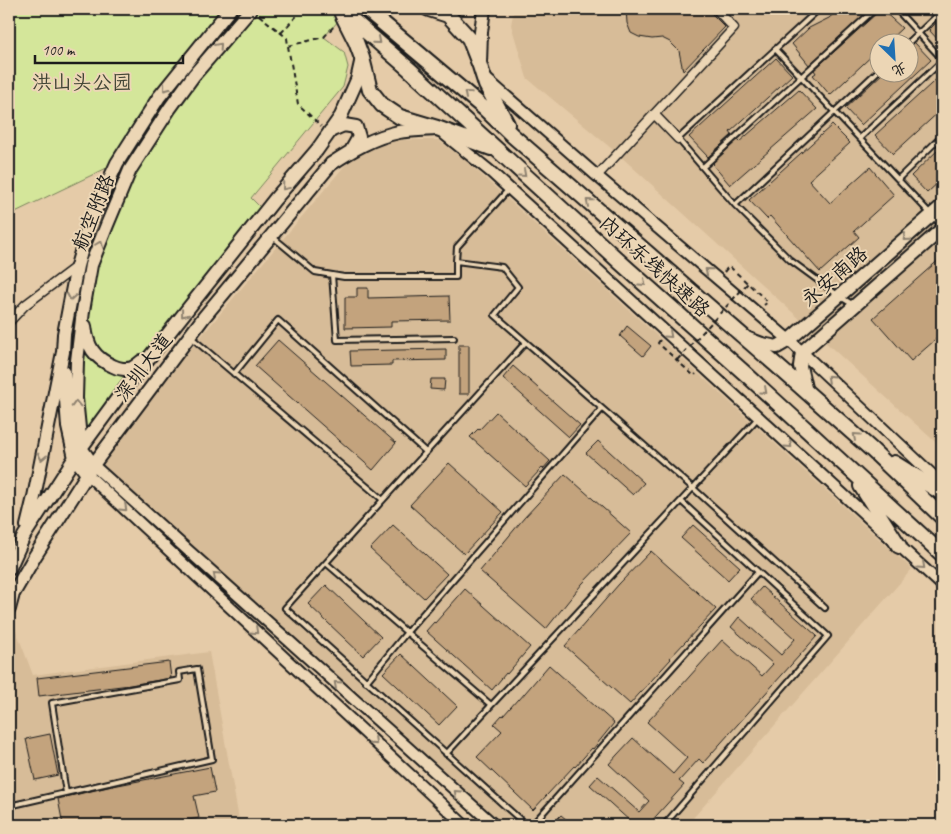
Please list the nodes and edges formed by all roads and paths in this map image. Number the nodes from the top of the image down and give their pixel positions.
1 (230, 9) edge
2 (303, 9) edge
3 (366, 9) edge
4 (429, 9) edge
5 (484, 9) edge
6 (716, 9) edge
7 (819, 9) edge
8 (875, 9) edge
9 (896, 9) edge
10 (341, 11) edge
11 (255, 12) edge
12 (942, 12) edge
13 (281, 33) junction
14 (919, 34) junction
15 (288, 46) junction
16 (775, 49) junction
17 (362, 58) junction
18 (942, 60) edge
19 (482, 71) junction
20 (801, 76) junction
21 (868, 81) edge
22 (835, 112) junction
23 (654, 114) junction
24 (437, 128) junction
25 (329, 132) junction
26 (513, 136) junction
27 (942, 136) edge
28 (860, 138) junction
29 (678, 139) junction
30 (351, 151) junction
31 (497, 151) junction
32 (702, 167) junction
33 (597, 176) junction
34 (898, 179) junction
35 (510, 189) junction
36 (735, 205) junction
37 (942, 206) edge
38 (932, 215) junction
39 (942, 227) edge
40 (271, 236) junction
41 (456, 261) junction
42 (77, 266) junction
43 (729, 266) dead end
44 (332, 275) junction
45 (748, 283) junction
46 (839, 296) junction
47 (768, 302) dead end
48 (855, 306) junction
49 (83, 311) junction
50 (9, 322) edge
51 (741, 335) junction
52 (189, 336) junction
53 (454, 338) dead end
54 (789, 340) junction
55 (526, 342) junction
56 (658, 343) dead end
57 (63, 352) junction
58 (154, 352) junction
59 (802, 352) junction
60 (677, 360) junction
61 (234, 374) junction
62 (694, 376) dead end
63 (806, 392) junction
64 (602, 409) junction
65 (759, 417) junction
66 (872, 450) junction
67 (426, 452) junction
68 (78, 453) junction
69 (850, 469) junction
70 (91, 470) junction
71 (942, 484) edge
72 (693, 488) junction
73 (942, 492) edge
74 (383, 500) junction
75 (681, 501) junction
76 (942, 517) edge
77 (24, 536) junction
78 (900, 546) junction
79 (942, 554) edge
80 (326, 563) junction
81 (9, 569) edge
82 (758, 572) junction
83 (942, 585) edge
84 (825, 608) dead end
85 (9, 609) edge
86 (406, 632) junction
87 (366, 682) junction
88 (492, 705) junction
89 (446, 754) junction
90 (66, 792) junction
91 (9, 806) edge
92 (464, 825) edge
93 (494, 825) edge
94 (526, 825) edge
95 (532, 825) edge
96 (664, 825) edge

1 -> 42 main road, 航空附路
2 - 13 path
26 -> 3 highway, 内环东线快速路
4 - 19 highway
5 - 19 main road
6 - 23 street
7 - 16 lane
8 - 20 lane
9 - 14 lane
10 - 15 path
10 - 17 highway
10 -> 31 highway, 内环东线快速路
11 - 13 path
49 -> 11 main road, 航空附路
12 - 14 lane
13 - 15 path
14 - 18 lane
15 - 25 path
16 - 20 lane
16 - 29 lane
17 - 24 highway
17 - 25 main road, 深圳大道
18 - 28 lane
19 - 26 highway
19 - 33 street
20 - 22 lane
20 - 32 lane
21 - 22 lane
22 - 28 lane
22 - 36 lane
23 - 29 street
23 - 33 street
24 - 30 main road, 深圳大道
24 - 31 highway
24 - 35 street
25 - 30 main road
25 -> 58 main road, 深圳大道
51 -> 26 highway, 内环东线快速路
27 - 34 lane
28 - 34 lane
29 - 32 lane
30 - 40 main road, 深圳大道
31 -> 69 highway, 内环东线快速路
32 - 36 lane
54 -> 33 street
34 - 38 lane
35 - 41 lane
35 -> 65 street
36 - 46 lane
37 - 38 main road, 永安南路
38 - 39 lane
38 -> 46 main road, 永安南路
39 - 48 main road, 永安南路
40 - 44 lane
40 - 52 main road, 深圳大道
41 - 44 lane
41 - 55 lane
42 - 50 street
42 -> 57 main road, 航空附路
43 - 45 path
44 - 53 lane
45 - 47 path
45 - 60 path, bridge
46 - 48 lane
46 - 54 main road, 永安南路
48 - 59 main road, 永安南路
49 - 58 main road
68 -> 49 main road, 航空附路
51 - 54 main road, 永安南路
51 - 63 highway, 内环东线快速路
52 - 61 lane
52 - 70 main road, 深圳大道
54 - 59 street
55 - 64 lane
55 - 67 lane
56 - 60 path
57 - 68 main road, 航空附路
57 -> 77 main road, 航空附路
58 - 68 main road, 深圳大道
59 - 63 main road
71 -> 59 street
60 - 62 path
61 - 67 lane
61 - 74 lane
66 -> 63 highway, 内环东线快速路
64 - 72 lane
64 - 86 lane
65 - 72 lane
65 -> 78 street
66 - 73 highway
66 - 76 highway, 内环东线快速路
67 - 74 lane
68 - 70 main road, 航空附路
68 - 77 main road, 深圳大道
69 - 78 highway
69 - 79 highway, 内环东线快速路
70 - 85 main road, 深圳大道
70 -> 92 street
93 -> 70 street
72 - 75 lane
72 - 84 lane
74 - 80 lane
75 - 82 lane
75 - 88 lane
77 - 81 main road, 深圳大道
78 -> 83 street
80 - 86 lane
80 - 87 lane
82 - 95 lane
82 - 96 lane
86 - 87 lane
86 - 88 lane
87 - 89 lane
88 - 89 lane
89 - 94 lane
90 - 90 lane
90 - 91 lane

